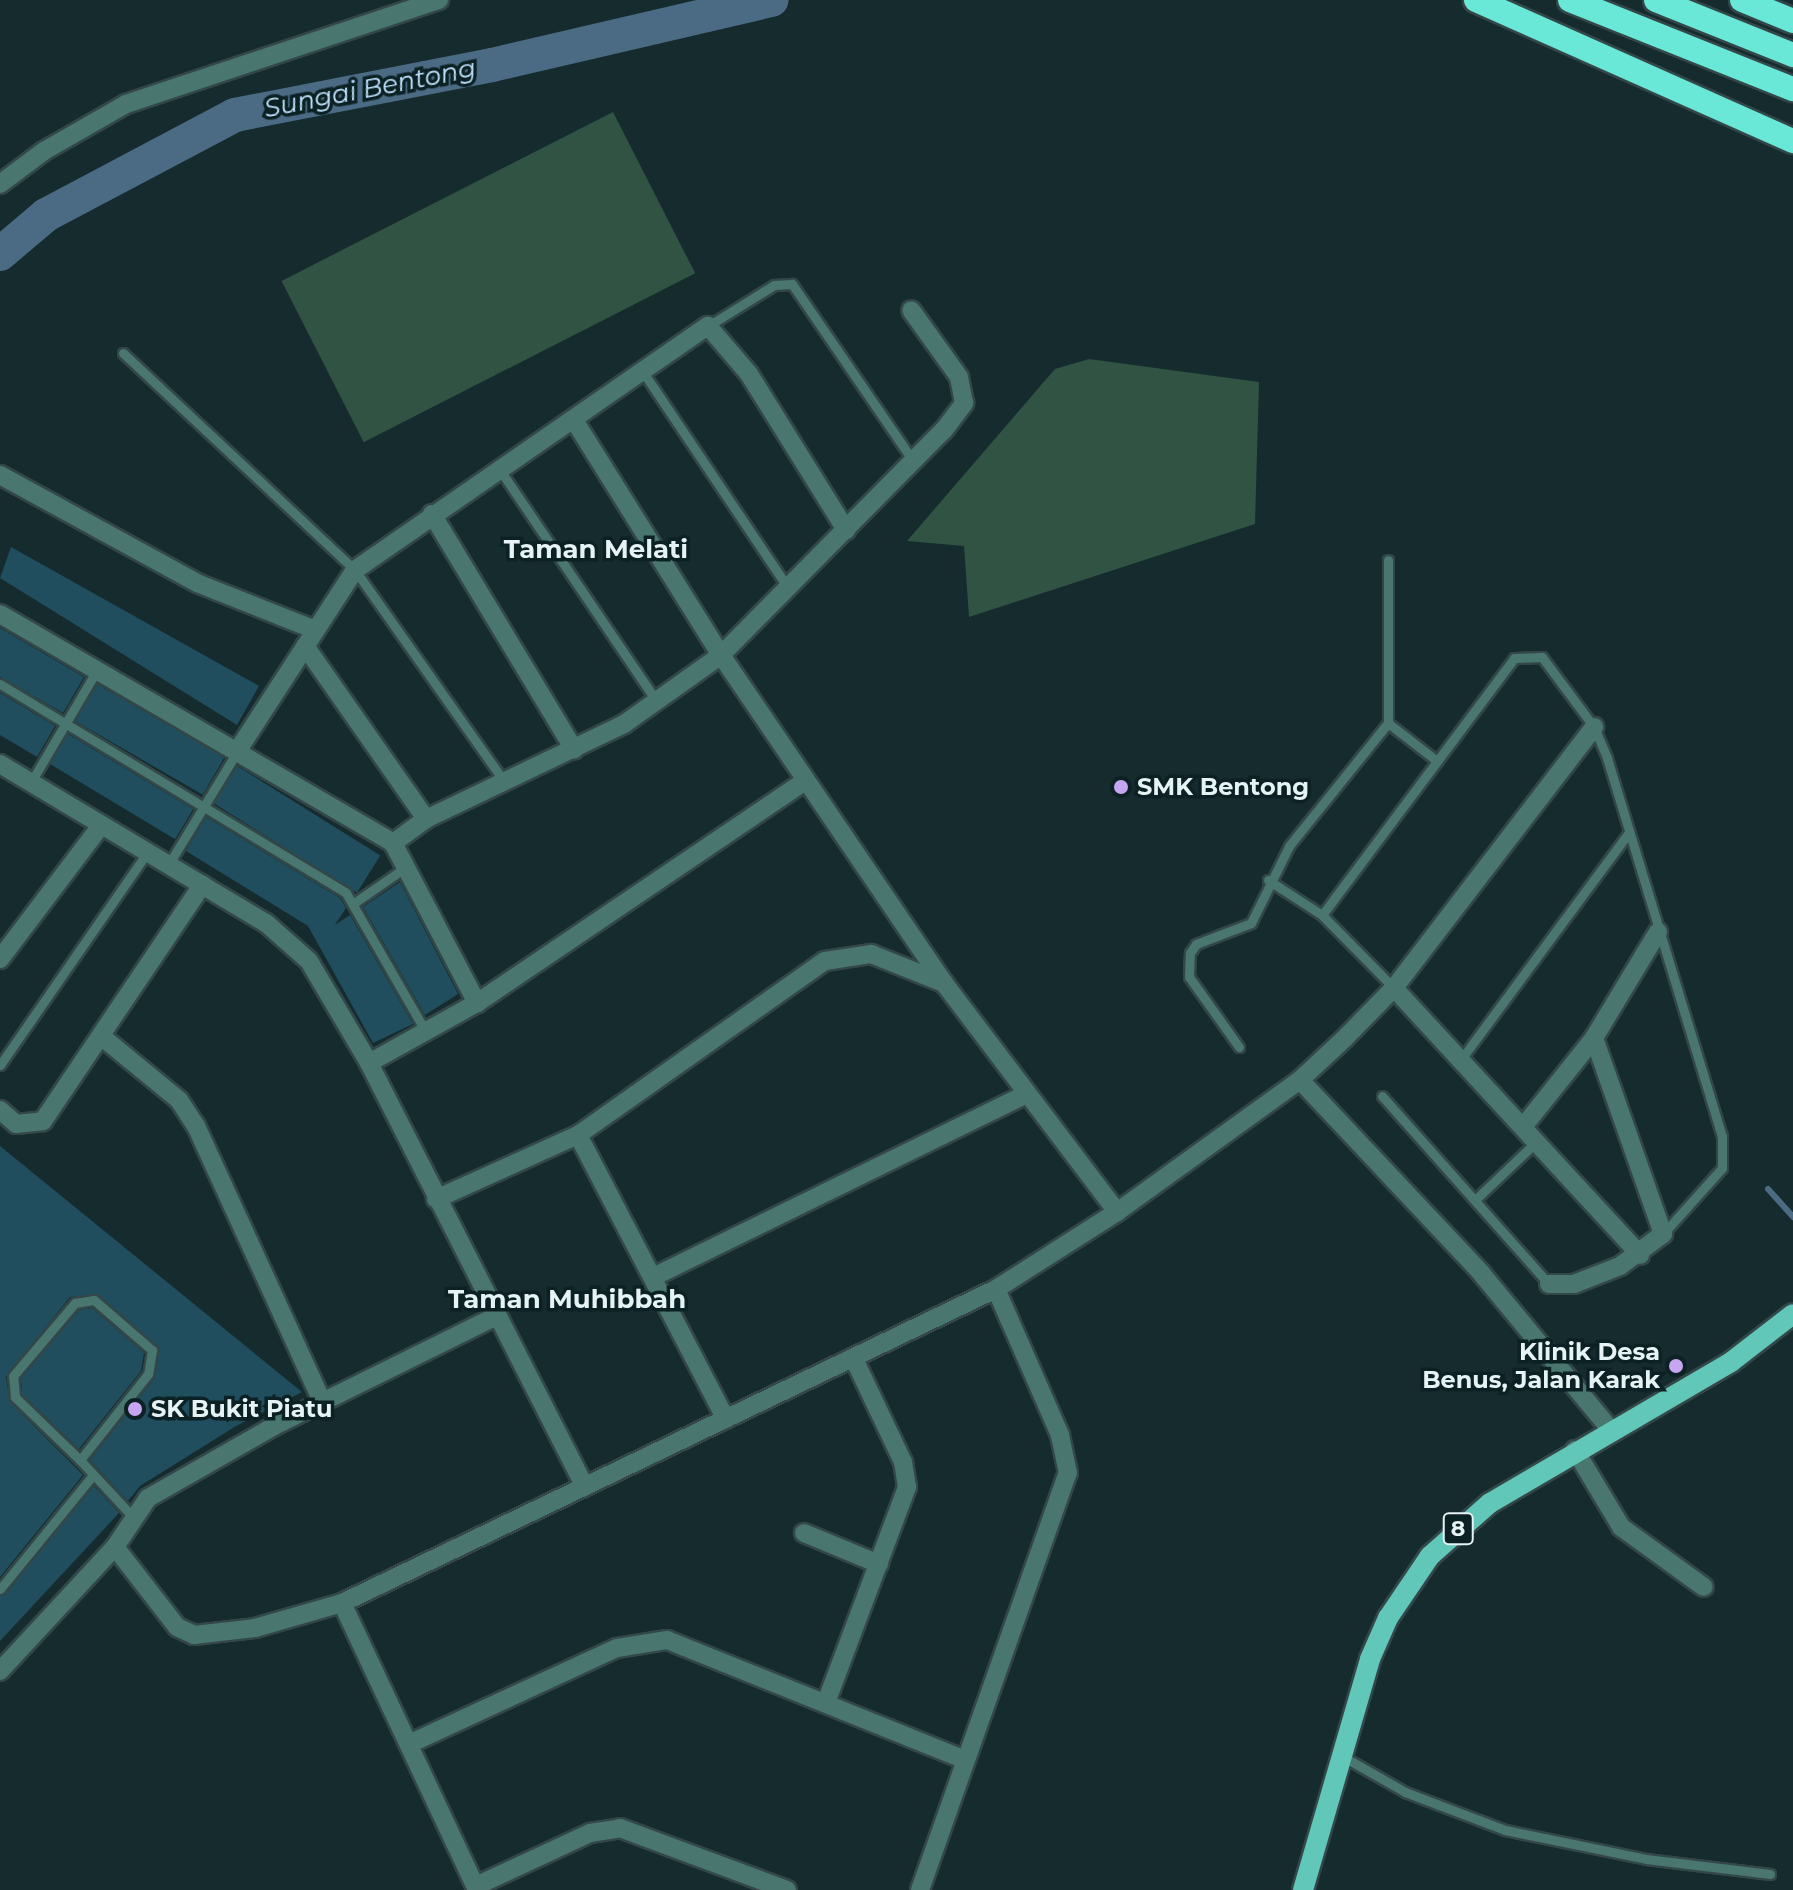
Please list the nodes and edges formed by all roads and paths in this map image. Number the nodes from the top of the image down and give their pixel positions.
1 (439, 0) edge
2 (1476, 0) edge
3 (1570, 0) edge
4 (1656, 0) edge
5 (1742, 0) edge
6 (1793, 21) edge
7 (1793, 55) edge
8 (1793, 89) edge
9 (1793, 141) edge
10 (0, 184) edge
11 (911, 310) dead end
12 (708, 326) junction
13 (123, 353) dead end
14 (643, 372) junction
15 (574, 420) junction
16 (912, 459) junction
17 (500, 470) junction
18 (0, 475) edge
19 (432, 514) junction
20 (846, 530) junction
21 (1388, 560) dead end
22 (355, 570) junction
23 (787, 586) junction
24 (0, 614) edge
25 (310, 638) junction
26 (721, 655) junction
27 (97, 670) junction
28 (0, 684) edge
29 (655, 699) junction
30 (1388, 723) junction
31 (65, 724) junction
32 (1594, 727) junction
33 (574, 749) junction
34 (238, 750) junction
35 (1437, 761) junction
36 (0, 764) edge
37 (806, 780) junction
38 (31, 782) junction
39 (505, 783) junction
40 (204, 807) junction
41 (426, 819) junction
42 (100, 827) junction
43 (1628, 834) junction
44 (393, 843) junction
45 (146, 854) junction
46 (167, 867) junction
47 (406, 867) junction
48 (1268, 880) junction
49 (202, 885) junction
50 (354, 903) junction
51 (1322, 915) junction
52 (1658, 932) junction
53 (0, 959) edge
54 (944, 983) junction
55 (1394, 988) junction
56 (477, 1003) junction
57 (426, 1032) junction
58 (101, 1036) junction
59 (1594, 1038) junction
60 (1239, 1047) dead end
61 (1462, 1058) junction
62 (369, 1063) junction
63 (0, 1065) edge
64 (1300, 1080) junction
65 (1024, 1095) junction
66 (1382, 1096) dead end
67 (0, 1110) edge
68 (1523, 1127) junction
69 (578, 1135) junction
70 (1537, 1141) junction
71 (1477, 1198) junction
72 (436, 1199) junction
73 (1117, 1212) junction
74 (1663, 1234) junction
75 (1640, 1255) junction
76 (653, 1277) junction
77 (1549, 1284) joint
78 (996, 1289) junction
79 (1793, 1314) edge
80 (497, 1316) junction
81 (854, 1359) junction
82 (323, 1404) junction
83 (726, 1419) junction
84 (1610, 1429) junction
85 (1575, 1450) junction
86 (80, 1460) junction
87 (92, 1476) junction
88 (584, 1485) junction
89 (133, 1517) junction
90 (804, 1533) dead end
91 (115, 1547) junction
92 (879, 1564) junction
93 (1704, 1587) dead end
94 (0, 1589) edge
95 (342, 1603) junction
96 (0, 1671) edge
97 (827, 1700) junction
98 (409, 1744) junction
99 (1339, 1754) junction
100 (965, 1760) junction
101 (1770, 1874) dead end
102 (477, 1888) edge
103 (787, 1890) edge
104 (920, 1890) edge
105 (1303, 1890) edge

1 - 10 street
2 - 9 highway
3 - 8 highway
4 - 7 highway
5 - 6 highway
11 - 16 street
12 - 14 street
12 - 16 lane
12 - 20 street
13 - 22 lane
14 - 15 street
14 - 23 lane
15 - 17 street
15 - 26 street
16 - 20 street
17 - 19 street
17 - 29 lane
18 - 25 street
19 - 22 street
19 - 33 street
20 - 23 street
21 - 30 lane
22 - 25 street
22 - 39 lane
23 - 26 street
24 - 27 street
25 - 34 street
25 - 41 street
26 - 29 street
26 - 37 street
27 - 31 lane
27 - 34 street
28 - 31 lane
29 - 33 street
30 - 35 lane
30 - 48 lane
31 - 38 lane
31 - 40 lane
32 - 35 lane
32 - 43 lane
32 - 55 street
33 - 39 street
34 - 40 lane
34 - 44 street
35 - 51 lane
36 - 38 street
37 - 54 street
37 - 56 street
38 - 42 street
39 - 41 street
40 - 46 lane
40 - 50 lane
41 - 44 street
42 - 45 street
42 - 53 street
43 - 52 lane
43 - 61 lane
44 - 47 street
45 - 46 street
45 - 63 lane
46 - 49 street
47 - 50 lane
47 - 56 street
48 - 51 lane
48 - 60 lane
49 - 58 street
49 - 62 street
50 - 57 lane
51 - 55 lane
52 - 59 street
52 - 74 lane
54 - 65 street
54 - 69 street
55 - 61 street
55 - 64 street
56 - 57 street
57 - 62 street
58 - 67 street
58 - 82 street
59 - 68 street
59 - 74 street
61 - 68 street
62 - 72 street
64 - 73 street
64 - 84 street
65 - 73 street
65 - 76 street
66 - 71 lane
68 - 70 street
69 - 72 street
69 - 76 street
70 - 71 lane
70 - 75 street
71 - 77 lane
72 - 80 street
73 - 78 street
74 - 75 street
75 - 77 street
76 - 83 street
78 - 81 street
78 - 100 street
79 - 84 main road, 8
80 - 82 street
80 - 88 street
81 - 83 street
81 - 92 street
82 - 89 street
83 - 88 street
84 - 85 main road, 8
85 - 93 street
85 - 99 main road, 8
86 - 86 lane
86 - 87 lane
87 - 89 lane
87 - 94 lane
88 - 95 street
89 - 91 street
90 - 92 street
91 - 95 street
91 - 96 street
92 - 97 street
95 - 98 street
97 - 98 street
97 - 100 street
98 - 102 street
99 - 101 lane
99 - 105 main road, 8
100 - 104 street
102 - 103 street

